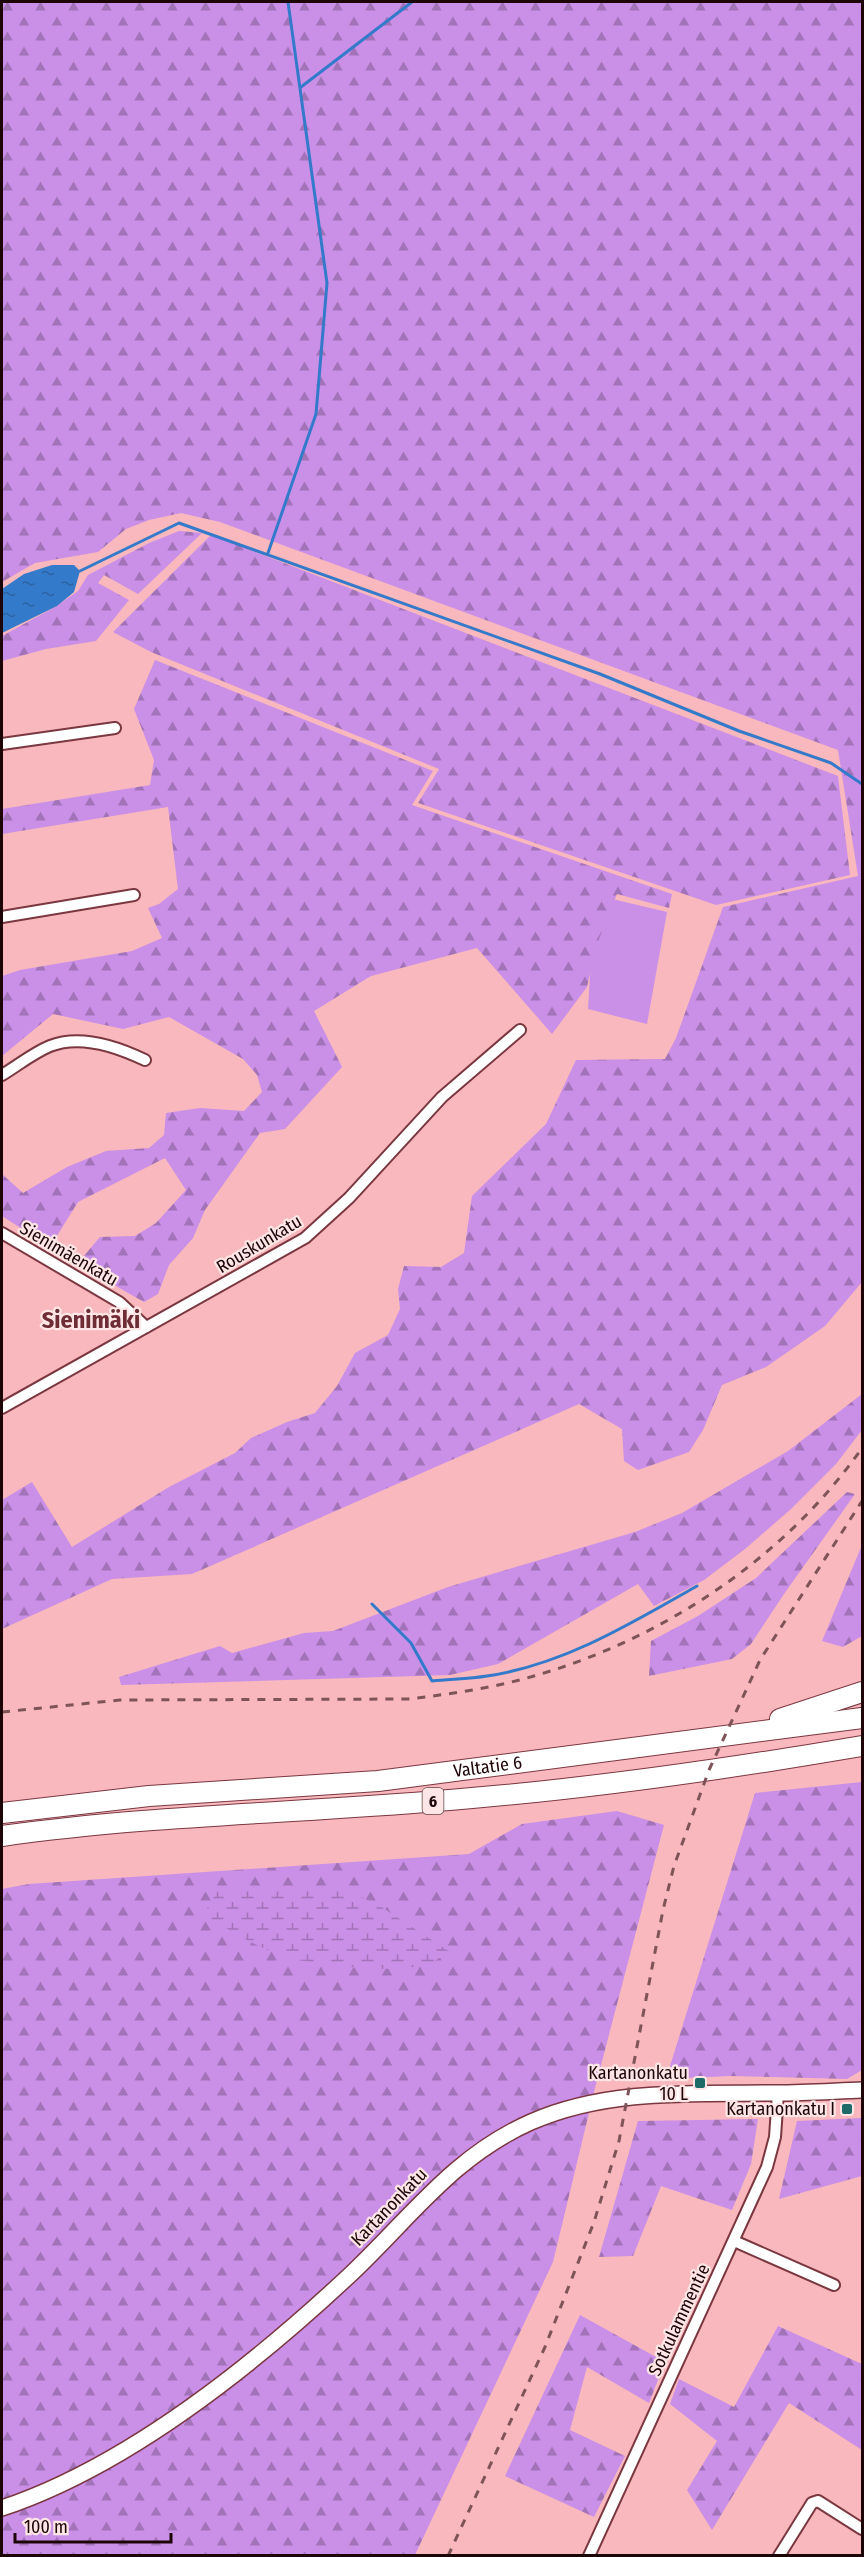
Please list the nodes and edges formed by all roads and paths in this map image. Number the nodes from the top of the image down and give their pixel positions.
1 (115, 728) dead end
2 (2, 744) edge
3 (134, 895) dead end
4 (2, 917) edge
5 (520, 1030) dead end
6 (145, 1060) dead end
7 (2, 1075) edge
8 (2, 1233) edge
9 (146, 1327) junction
10 (2, 1408) edge
11 (862, 1692) edge
12 (862, 1718) edge
13 (702, 1740) junction
14 (862, 1746) edge
15 (2, 1813) edge
16 (2, 1836) edge
17 (862, 2090) edge
18 (778, 2093) junction
19 (734, 2241) junction
20 (834, 2285) dead end
21 (2, 2508) edge
22 (862, 2529) edge
23 (588, 2556) edge
24 (779, 2556) edge

1 - 2 street
3 - 4 street
5 - 9 street, Rouskunkatu
6 - 7 street
8 - 9 street, Sienimäenkatu
9 - 10 street, Rouskunkatu
11 - 13 highway
12 - 13 highway, Valtatie 6 / 6
13 - 15 highway, Valtatie 6 / 6
14 - 16 highway, Valtatie 6 / 6
17 - 18 main road, Kartanonkatu
18 - 19 street, Sotkulammentie
18 - 21 main road, Kartanonkatu
19 - 20 street
19 - 23 street, Sotkulammentie
22 - 24 street

